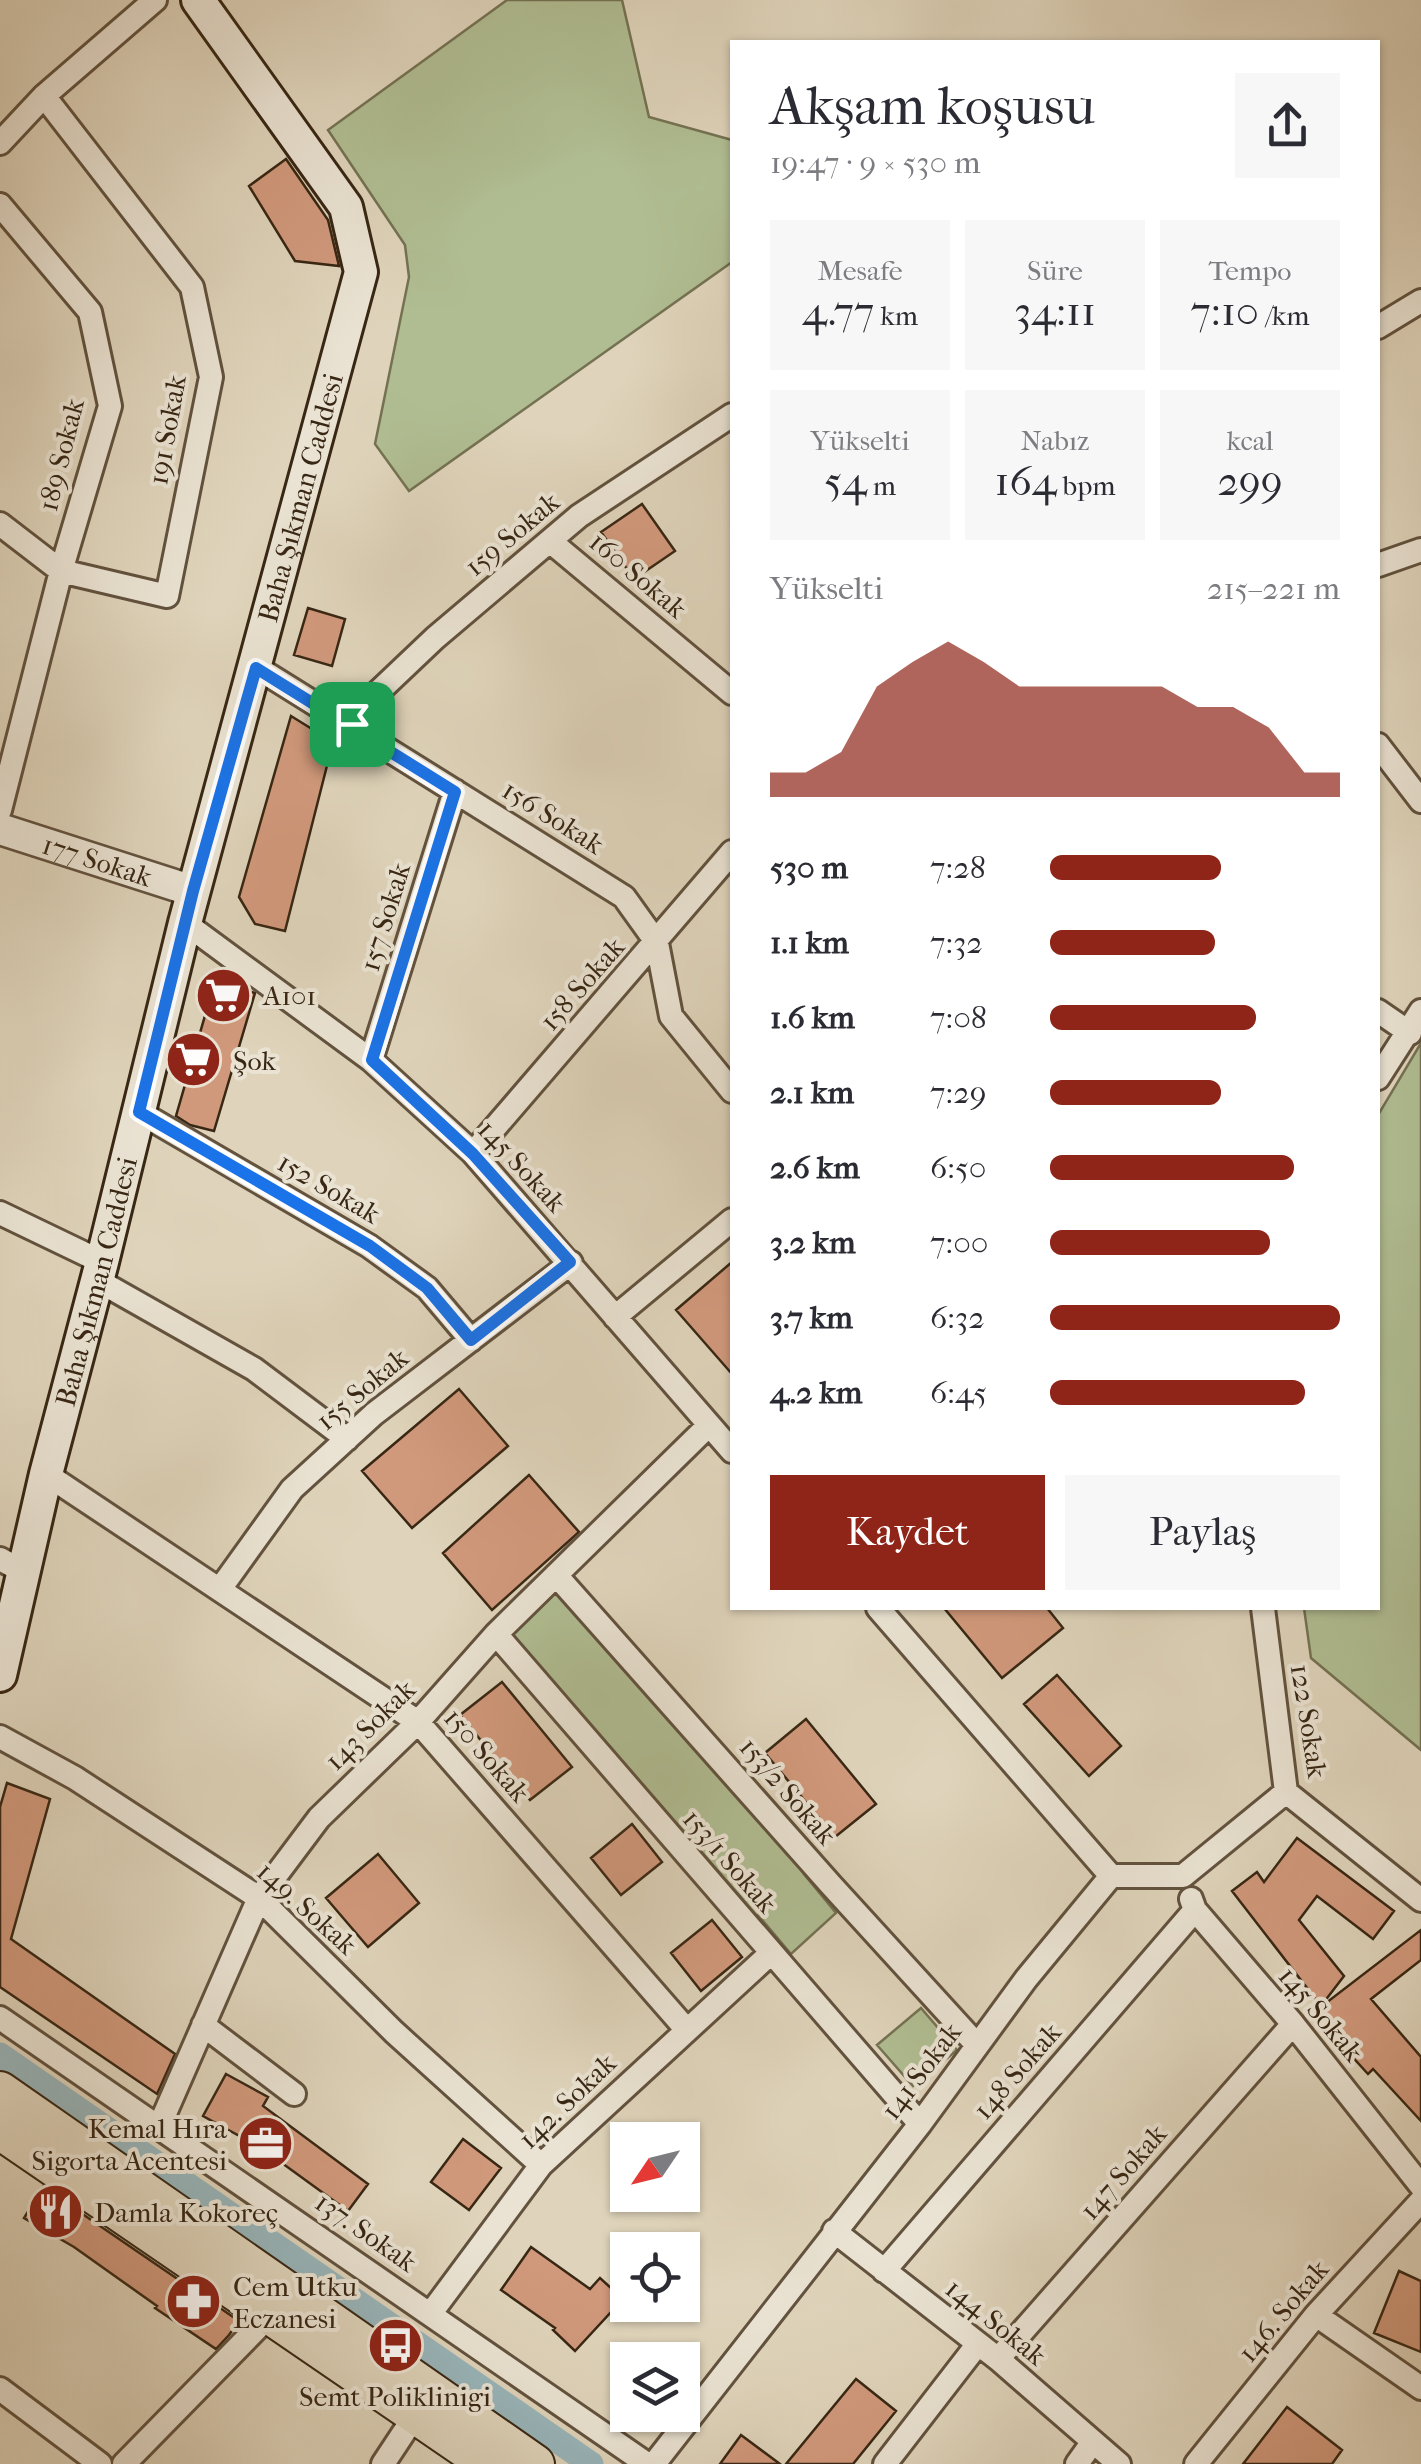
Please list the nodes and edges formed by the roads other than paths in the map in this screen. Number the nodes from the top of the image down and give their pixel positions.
1 (155, 0) edge
2 (198, 0) edge
3 (44, 96) junction
4 (0, 143) edge
5 (0, 205) edge
6 (1421, 301) edge
7 (1380, 326) edge
8 (730, 416) edge
9 (0, 524) edge
10 (551, 542) junction
11 (1421, 550) edge
12 (1380, 563) edge
13 (61, 572) junction
14 (256, 668) junction
15 (730, 691) edge
16 (352, 724) junction
17 (1380, 748) edge
18 (455, 792) junction
19 (1421, 802) edge
20 (0, 810) edge
21 (0, 830) edge
22 (730, 854) edge
23 (189, 907) junction
24 (657, 944) junction
25 (1380, 1011) edge
26 (1421, 1011) edge
27 (1410, 1033) junction
28 (372, 1060) junction
29 (1380, 1075) edge
30 (730, 1089) edge
31 (139, 1112) junction
32 (473, 1154) junction
33 (0, 1214) edge
34 (730, 1222) edge
35 (570, 1262) junction
36 (100, 1271) junction
37 (615, 1317) junction
38 (471, 1340) junction
39 (708, 1426) junction
40 (347, 1439) junction
41 (730, 1449) edge
42 (46, 1474) junction
43 (13, 1566) edge
44 (556, 1574) junction
45 (220, 1590) junction
46 (1262, 1610) edge
47 (894, 1613) edge
48 (496, 1634) junction
49 (0, 1675) edge
50 (418, 1722) junction
51 (0, 1736) edge
52 (1286, 1792) junction
53 (1111, 1876) junction
54 (1182, 1876) junction
55 (259, 1898) junction
56 (1421, 1900) edge
57 (1195, 1910) junction
58 (770, 1954) junction
59 (0, 2018) edge
60 (1294, 2024) junction
61 (203, 2025) junction
62 (686, 2028) junction
63 (977, 2045) junction
64 (0, 2090) edge
65 (294, 2094) dead end
66 (920, 2124) junction
67 (160, 2127) junction
68 (0, 2130) edge
69 (541, 2165) junction
70 (1417, 2173) edge
71 (1421, 2200) edge
72 (834, 2231) junction
73 (884, 2270) junction
74 (431, 2313) junction
75 (271, 2314) junction
76 (1316, 2315) junction
77 (977, 2345) junction
78 (998, 2359) junction
79 (1421, 2388) edge
80 (0, 2389) edge
81 (416, 2414) junction
82 (1092, 2442) junction
83 (100, 2464) edge
84 (124, 2464) edge
85 (383, 2464) edge
86 (488, 2464) edge
87 (535, 2464) edge
88 (651, 2464) edge
89 (885, 2464) edge
90 (1077, 2464) edge
91 (1119, 2464) edge
92 (1196, 2464) edge

1 - 3 street
2 - 14 main road, Baha Şıkman Caddesi
3 - 4 street
3 - 13 street, 191 Sokak
5 - 13 street, 189 Sokak
6 - 7 street
8 - 10 street, 159 Sokak
9 - 13 street
10 - 15 street, 160 Sokak
10 - 16 street, 159 Sokak
11 - 12 street
13 - 20 street, 189 Sokak
14 - 16 street, 156 Sokak
14 - 23 main road, Baha Şıkman Caddesi
16 - 18 street, 156 Sokak
17 - 19 street
18 - 24 street, 156 Sokak
18 - 28 street, 157 Sokak
21 - 23 street, 177 Sokak
22 - 24 street, 158 Sokak
23 - 28 street, 145 Sokak
23 - 31 main road, Baha Şıkman Caddesi
24 - 30 street, 156 Sokak
24 - 32 street, 158 Sokak
25 - 27 street
26 - 27 street
27 - 29 street
28 - 32 street, 145 Sokak
31 - 36 main road, Baha Şıkman Caddesi
31 - 38 street, 152 Sokak
32 - 35 street, 145 Sokak
33 - 36 street
34 - 37 street
35 - 37 street, 145 Sokak
35 - 38 street, 155 Sokak
36 - 40 street
36 - 42 main road, Baha Şıkman Caddesi
37 - 39 street, 145 Sokak
38 - 40 street, 155 Sokak
39 - 41 street, 145 Sokak
39 - 44 street, 143 Sokak
40 - 45 street, 155 Sokak
42 - 43 main road, Baha Şıkman Caddesi
42 - 45 street, 150 Sokak
43 - 49 main road, Baha Şıkman Caddesi
44 - 48 street, 143 Sokak
44 - 63 street, 153/2 Sokak
45 - 50 street, 150 Sokak
46 - 52 street, 122 Sokak
47 - 53 street
48 - 50 street, 143 Sokak
48 - 58 street, 153/1 Sokak
50 - 55 street, 143 Sokak
50 - 62 street, 150 Sokak
51 - 55 street, 149. Sokak
52 - 54 street
52 - 56 street, 122 Sokak
53 - 54 street
53 - 63 street, 141 Sokak
54 - 57 street, 145 Sokak
55 - 61 street, 143 Sokak
55 - 69 street, 149. Sokak
57 - 60 street, 145 Sokak
57 - 73 street, 148 Sokak
58 - 62 street, 142. Sokak
58 - 66 street, 153/1 Sokak
59 - 67 street, 137. Sokak
60 - 70 street, 145 Sokak
60 - 78 street, 147 Sokak
61 - 65 street
61 - 67 street, 143 Sokak
62 - 69 street, 142. Sokak
63 - 66 street, 141 Sokak
64 - 87 main road
66 - 72 street, 141 Sokak
67 - 74 street, 137. Sokak
68 - 75 main road
69 - 74 street, 142. Sokak
71 - 76 street, 146. Sokak
72 - 73 street, 144 Sokak
72 - 88 street, 141 Sokak
73 - 77 street, 144 Sokak
74 - 88 street, 137. Sokak
75 - 81 main road
75 - 84 street
76 - 79 street
76 - 92 street, 146. Sokak
77 - 78 street, 144 Sokak
77 - 89 street
78 - 82 street, 144 Sokak
80 - 83 street
81 - 85 street
81 - 86 main road
82 - 90 street
82 - 91 street, 144 Sokak

